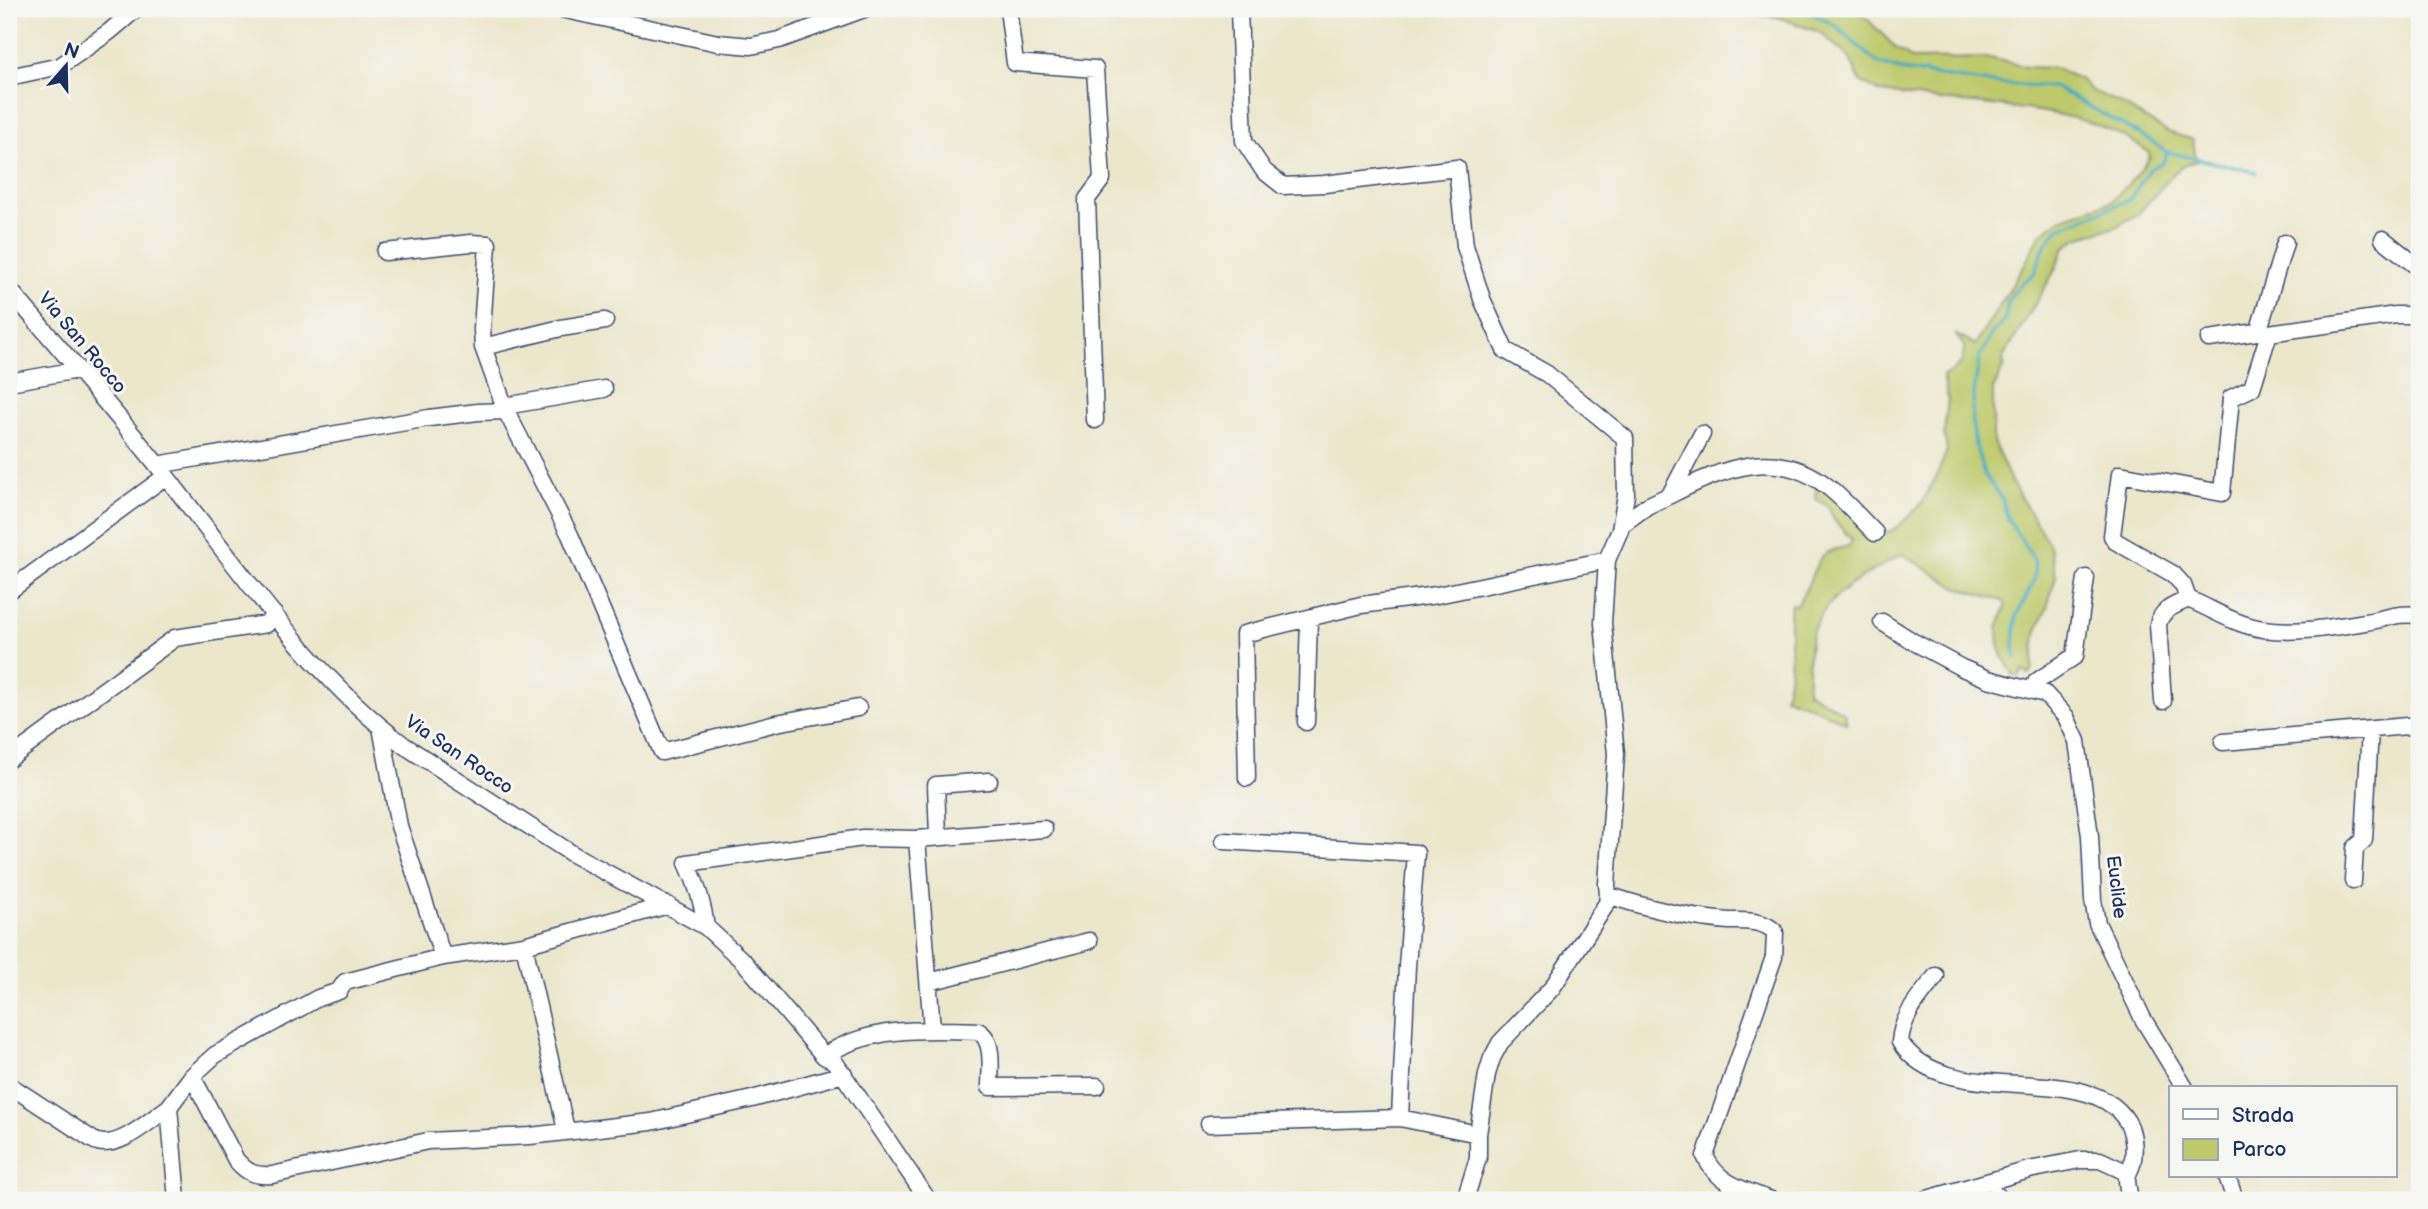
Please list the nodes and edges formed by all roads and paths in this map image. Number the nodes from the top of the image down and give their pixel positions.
1 (135, 9) edge
2 (561, 9) edge
3 (863, 9) edge
4 (1008, 9) edge
5 (1239, 9) edge
6 (9, 77) edge
7 (2383, 239) dead end
8 (2285, 243) dead end
9 (385, 252) dead end
10 (2419, 268) edge
11 (9, 289) edge
12 (2419, 315) edge
13 (605, 321) dead end
14 (2266, 332) junction
15 (2209, 339) dead end
16 (484, 347) junction
17 (78, 370) junction
18 (9, 382) edge
19 (604, 389) dead end
20 (505, 409) junction
21 (1095, 420) dead end
22 (1702, 435) dead end
23 (162, 471) junction
24 (1670, 495) junction
25 (1621, 525) junction
26 (1875, 533) dead end
27 (1606, 560) junction
28 (2086, 578) dead end
29 (9, 590) edge
30 (2188, 599) junction
31 (274, 614) junction
32 (2419, 615) edge
33 (1309, 618) junction
34 (1882, 622) dead end
35 (2034, 690) junction
36 (2163, 701) dead end
37 (858, 708) dead end
38 (1306, 722) dead end
39 (2419, 725) edge
40 (381, 727) junction
41 (2370, 730) junction
42 (2223, 742) dead end
43 (9, 759) edge
44 (1247, 778) dead end
45 (989, 781) dead end
46 (1044, 829) dead end
47 (938, 836) junction
48 (917, 839) junction
49 (1224, 841) dead end
50 (2353, 881) dead end
51 (1608, 895) junction
52 (668, 905) junction
53 (706, 927) junction
54 (1089, 942) dead end
55 (524, 945) junction
56 (443, 957) junction
57 (1936, 976) dead end
58 (929, 982) junction
59 (932, 1029) junction
60 (824, 1056) junction
61 (844, 1074) junction
62 (192, 1076) junction
63 (9, 1085) edge
64 (1097, 1086) dead end
65 (2184, 1086) edge
66 (169, 1107) junction
67 (1400, 1118) junction
68 (1209, 1124) dead end
69 (566, 1130) junction
70 (1478, 1134) junction
71 (2128, 1173) junction
72 (2228, 1178) edge
73 (177, 1200) edge
74 (928, 1200) edge
75 (1465, 1200) edge
76 (1771, 1200) edge
77 (1924, 1200) edge
78 (2130, 1200) edge
79 (2235, 1200) edge

1 - 6 street
2 - 3 street
4 - 21 street
5 - 25 street
7 - 10 street
8 - 14 street
9 - 16 street
11 - 17 street, Via San Rocco
12 - 14 street
13 - 16 street
14 - 15 street
14 - 30 street
16 - 20 street
17 - 18 street
17 - 23 street, Via San Rocco
19 - 20 street
20 - 23 street
20 - 37 street
22 - 24 street
23 - 29 street
23 - 31 street, Via San Rocco
24 - 25 street
24 - 26 street
25 - 27 street
27 - 33 street
27 - 51 street
28 - 35 street
30 - 32 street
30 - 36 street
31 - 40 street, Via San Rocco
31 - 43 street
33 - 38 street
33 - 44 street
34 - 35 street
35 - 65 street, Euclide
39 - 41 street
40 - 52 street, Via San Rocco
40 - 56 street
41 - 42 street
41 - 50 street
45 - 47 street
46 - 47 street
47 - 48 street
48 - 53 street
48 - 58 street
49 - 67 street
51 - 70 street
51 - 76 street
52 - 53 street, Via San Rocco
52 - 55 street
53 - 60 street, Via San Rocco
54 - 58 street
55 - 56 street
55 - 69 street
56 - 62 street
57 - 71 street
58 - 59 street
59 - 60 street
59 - 64 street
60 - 61 street, Via San Rocco
61 - 69 street
61 - 74 street, Via San Rocco
62 - 66 street
62 - 69 street
63 - 66 street
66 - 73 street
67 - 68 street
67 - 70 street
70 - 75 street
71 - 77 street
71 - 78 street
72 - 79 street

